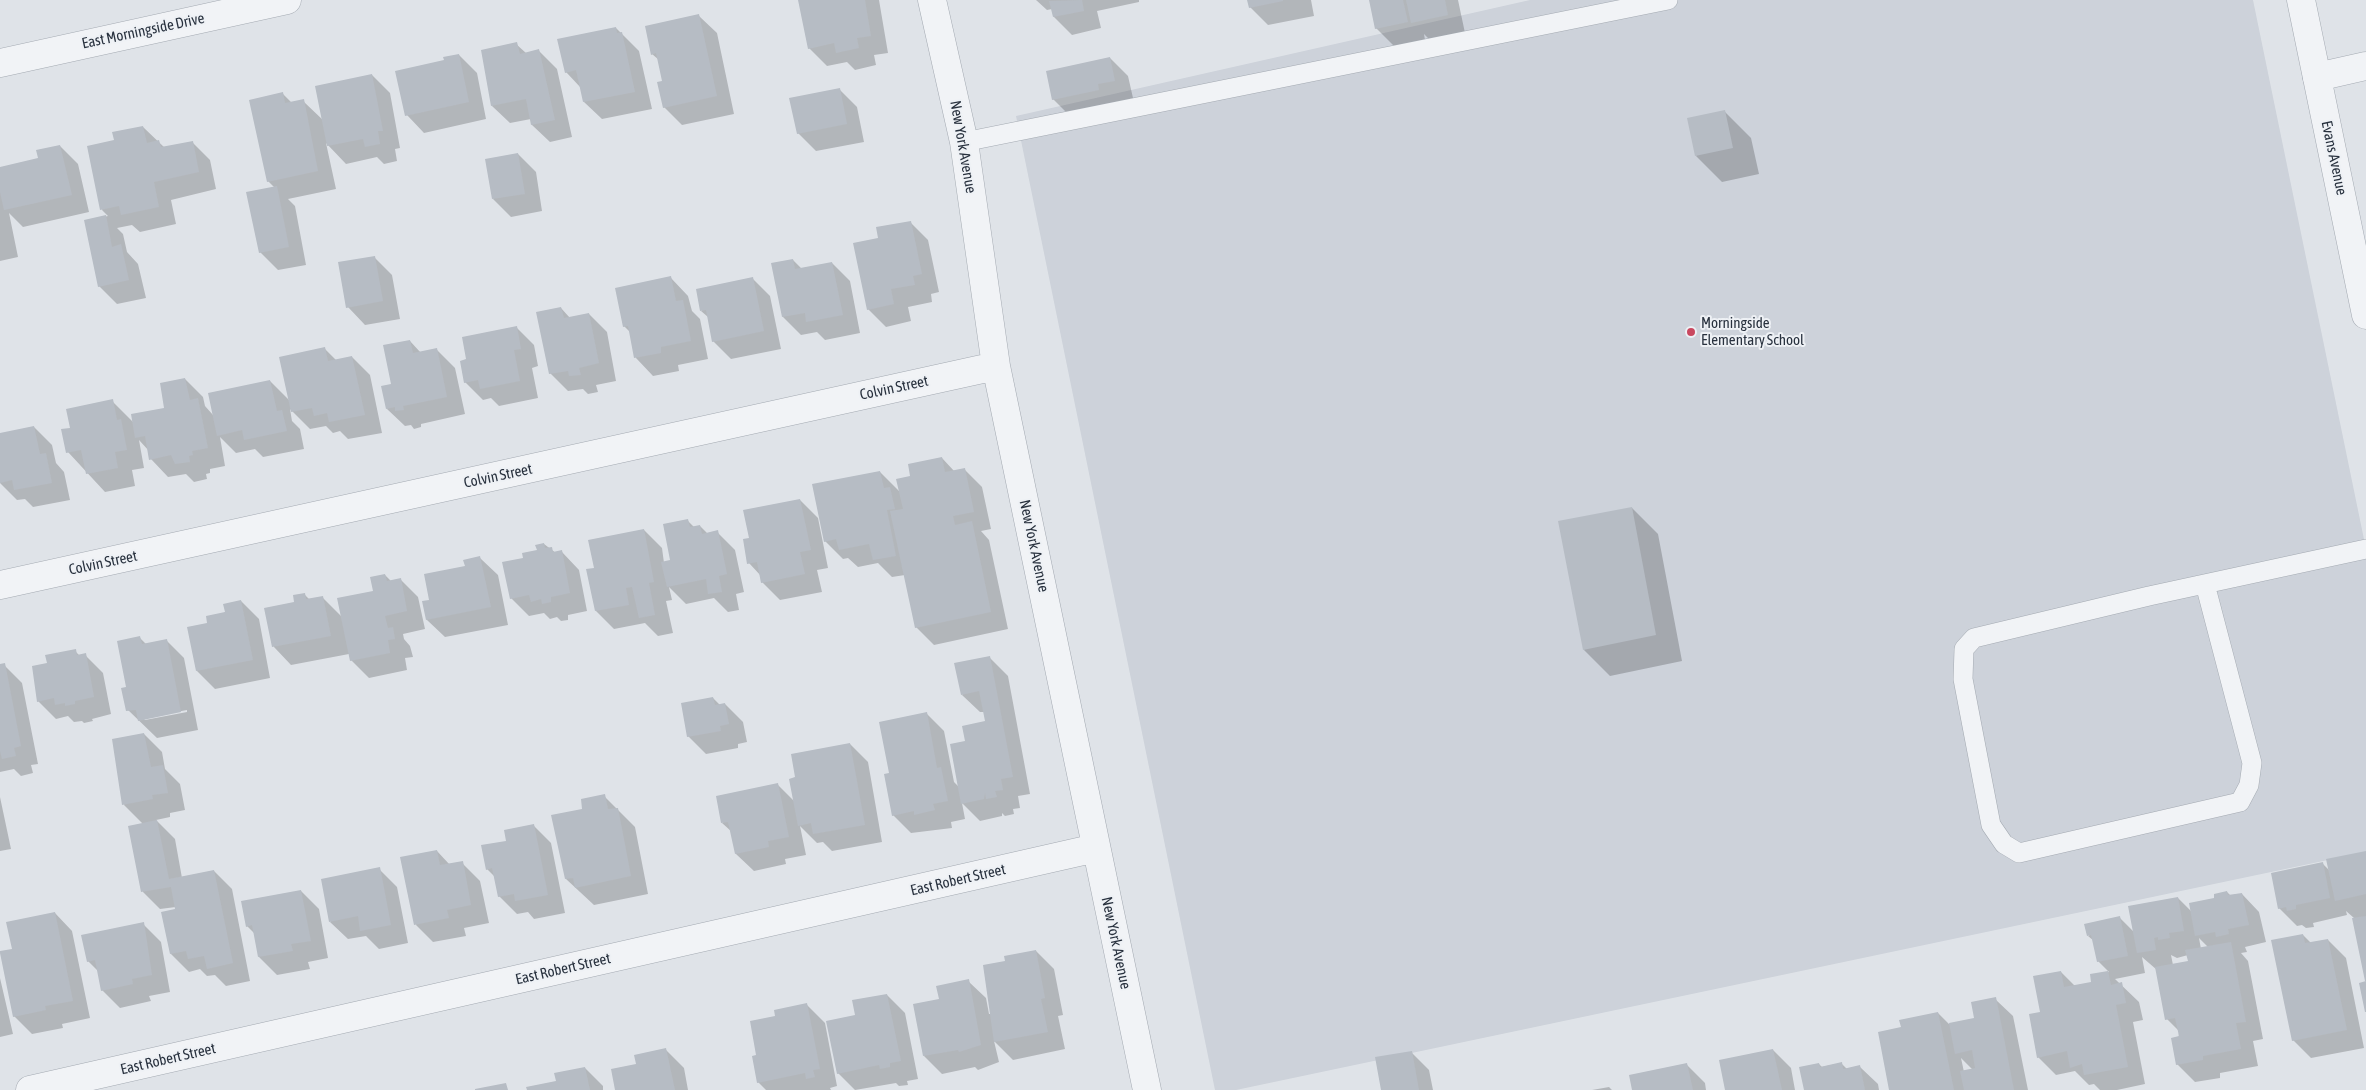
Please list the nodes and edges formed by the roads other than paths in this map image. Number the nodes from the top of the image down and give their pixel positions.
1 (287, 0) edge
2 (932, 0) edge
3 (1668, 0) edge
4 (2301, 0) edge
5 (0, 63) edge
6 (2366, 66) edge
7 (2317, 77) junction
8 (964, 142) junction
9 (2366, 315) edge
10 (996, 366) junction
11 (2366, 549) edge
12 (2205, 584) junction
13 (0, 586) edge
14 (1096, 848) junction
15 (30, 1090) edge
16 (1147, 1090) edge

1 - 5 street, East Morningside Drive
2 - 8 street, New York Avenue
3 - 8 lane
4 - 7 street, Evans Avenue
6 - 7 street
7 - 9 street, Evans Avenue
8 - 10 street, New York Avenue
10 - 13 street, Colvin Street
10 - 14 street, New York Avenue
11 - 12 lane
12 - 12 lane
14 - 15 street, East Robert Street
14 - 16 street, New York Avenue

